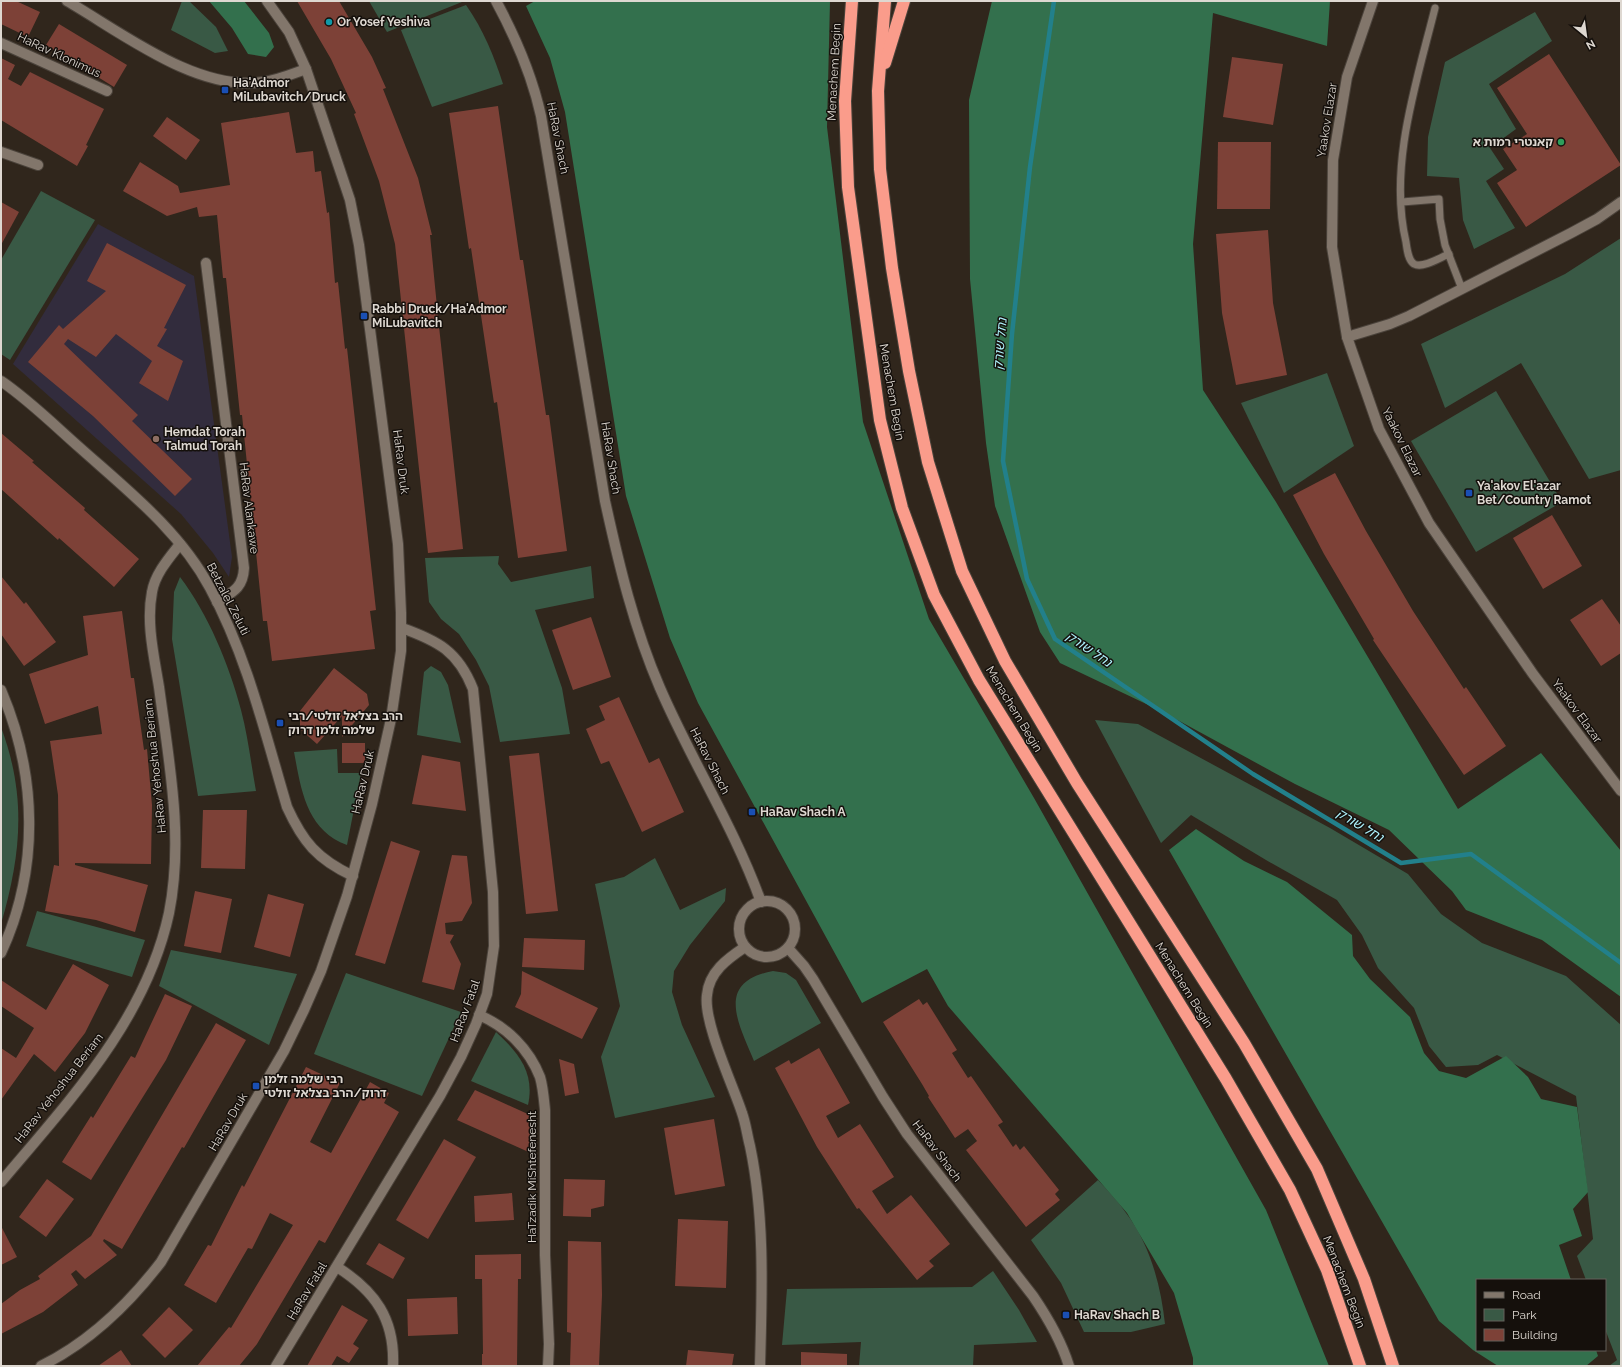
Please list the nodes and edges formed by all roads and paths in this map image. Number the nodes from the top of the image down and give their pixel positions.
1 (67, 1) edge
2 (267, 1) edge
3 (496, 1) edge
4 (852, 1) edge
5 (885, 1) edge
6 (904, 1) edge
7 (1373, 1) edge
8 (1435, 8) dead end
9 (1, 43) edge
10 (306, 69) junction
11 (106, 91) dead end
12 (878, 91) junction
13 (1, 152) edge
14 (38, 165) dead end
15 (1402, 202) junction
16 (1621, 202) edge
17 (1449, 254) junction
18 (206, 263) dead end
19 (1462, 289) junction
20 (1347, 337) junction
21 (1, 380) edge
22 (180, 544) junction
23 (217, 602) junction
24 (402, 628) junction
25 (1, 690) edge
26 (1621, 791) edge
27 (353, 876) junction
28 (761, 902) junction
29 (745, 947) junction
30 (788, 948) junction
31 (1, 953) edge
32 (479, 1015) junction
33 (1, 1182) edge
34 (337, 1267) junction
35 (41, 1366) edge
36 (276, 1366) edge
37 (393, 1366) edge
38 (548, 1366) edge
39 (760, 1366) edge
40 (1069, 1366) edge
41 (1360, 1366) edge
42 (1392, 1366) edge

1 - 10 street
2 - 10 street, HaRav Druk
3 - 28 street, HaRav Shach
4 - 41 highway, Menachem Begin
5 - 12 highway, Menachem Begin
6 - 12 highway
7 - 20 street, Yaakov Elazar
8 - 15 lane
9 - 11 street, HaRav Klonimus
10 - 24 street, HaRav Druk
12 - 42 highway, Menachem Begin
13 - 14 street
15 - 17 lane
15 - 17 lane
16 - 19 street
17 - 19 lane
18 - 23 street, HaRav Alankawe
19 - 20 street
20 - 26 street, Yaakov Elazar
21 - 22 street, Betzalel Zeluti
22 - 23 street, Betzalel Zeluti
22 - 33 street, HaRav Yehoshua Beriam
23 - 27 street, Betzalel Zeluti
24 - 27 street, HaRav Druk
24 - 32 street, HaRav Fatal
25 - 31 street
27 - 35 street, HaRav Druk
28 - 29 street
28 - 30 street
29 - 30 street
29 - 39 street
30 - 40 street, HaRav Shach
32 - 34 street, HaRav Fatal
32 - 38 street, HaTzadik MiShtefenesht
34 - 36 street, HaRav Fatal
34 - 37 street

